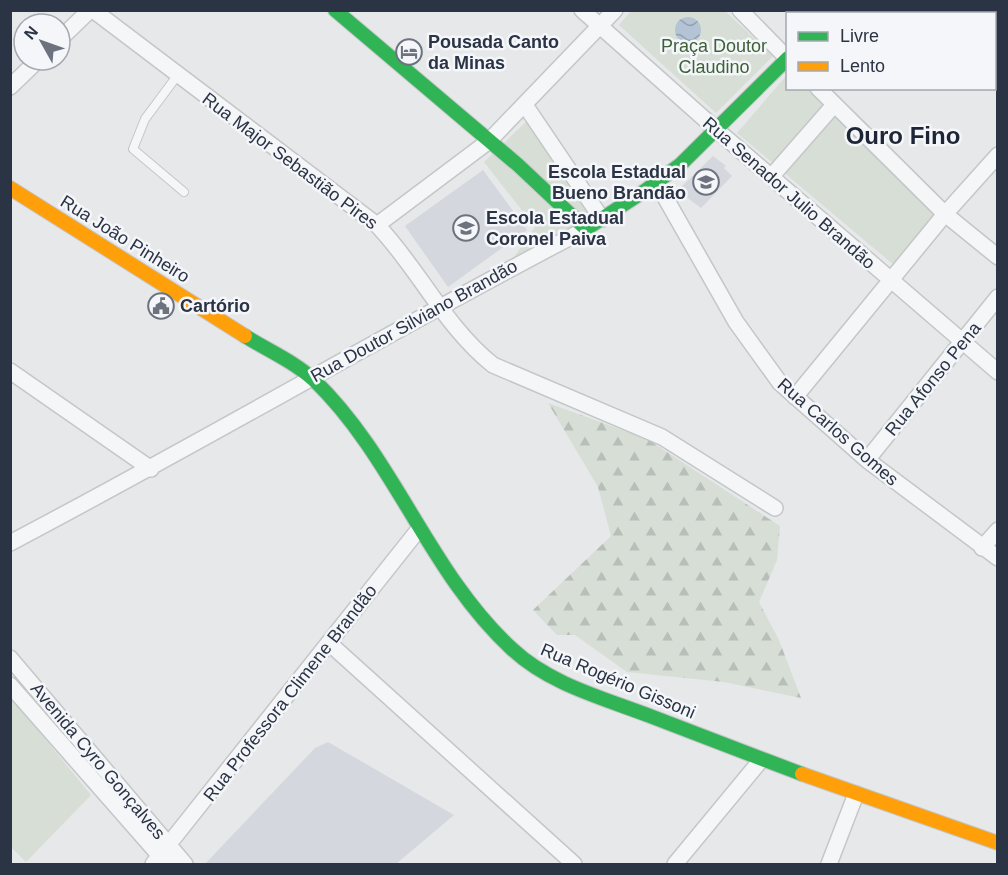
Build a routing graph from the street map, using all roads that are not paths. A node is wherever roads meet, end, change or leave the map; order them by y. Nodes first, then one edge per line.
1 (91, 10) edge
2 (335, 10) edge
3 (582, 10) edge
4 (615, 10) edge
5 (740, 10) edge
6 (599, 27) junction
7 (72, 28) edge
8 (786, 57) edge
9 (786, 59) edge
10 (26, 72) edge
11 (177, 76) junction
12 (10, 87) edge
13 (820, 90) edge
14 (525, 105) junction
15 (834, 105) junction
16 (718, 131) junction
17 (489, 141) junction
18 (998, 155) edge
19 (771, 177) junction
20 (657, 183) junction
21 (10, 188) edge
22 (184, 192) dead end
23 (945, 214) junction
24 (602, 219) junction
25 (377, 225) junction
26 (586, 229) junction
27 (998, 257) edge
28 (890, 281) junction
29 (998, 297) edge
30 (439, 306) junction
31 (963, 342) junction
32 (10, 371) edge
33 (998, 372) edge
34 (312, 378) junction
35 (795, 398) junction
36 (867, 460) junction
37 (151, 469) junction
38 (775, 508) dead end
39 (419, 529) junction
40 (998, 530) edge
41 (10, 543) edge
42 (982, 548) junction
43 (998, 558) edge
44 (329, 643) junction
45 (10, 658) edge
46 (10, 685) edge
47 (761, 760) junction
48 (856, 794) junction
49 (998, 843) edge
50 (162, 858) edge
51 (185, 864) edge
52 (574, 864) edge
53 (675, 864) edge
54 (829, 864) edge

1 - 7 street
1 - 11 street, Rua Major Sebastião Pires
2 - 17 street
3 - 6 street, Rua Senador Julio Brandão
4 - 6 street
5 - 8 street
6 - 14 street
6 - 16 street, Rua Senador Julio Brandão
9 - 16 street, Rua Doutor Silviano Brandão
10 - 12 street
11 - 22 lane
11 - 25 street, Rua Major Sebastião Pires
13 - 15 street
14 - 17 street
14 - 24 street
15 - 19 street
15 - 23 street
16 - 19 street, Rua Senador Julio Brandão
16 - 20 street, Rua Doutor Silviano Brandão
17 - 25 street
17 - 26 street
18 - 23 street
19 - 28 street, Rua Senador Julio Brandão
20 - 24 street, Rua Doutor Silviano Brandão
20 - 35 street, Rua Carlos Gomes
21 - 34 street, Rua João Pinheiro
23 - 27 street
23 - 28 street
24 - 26 street, Rua Doutor Silviano Brandão
25 - 30 street, Rua Major Sebastião Pires
26 - 30 street, Rua Doutor Silviano Brandão
28 - 31 street, Rua Senador Julio Brandão
28 - 35 street
29 - 31 street, Rua Afonso Pena
30 - 34 street, Rua Doutor Silviano Brandão
30 - 38 street, Rua Major Sebastião Pires
31 - 33 street, Rua Senador Julio Brandão
31 - 36 street, Rua Afonso Pena
32 - 37 street
34 - 37 street, Rua Doutor Silviano Brandão
34 - 39 street, Rua Rogério Gissoni
35 - 36 street, Rua Carlos Gomes
36 - 42 street, Rua Carlos Gomes
37 - 41 street, Rua Doutor Silviano Brandão
39 - 44 street, Rua Professora Climene Brandão
39 - 47 street, Rua Rogério Gissoni
40 - 42 street
42 - 43 street, Rua Carlos Gomes
44 - 50 street, Rua Professora Climene Brandão
44 - 52 street
45 - 50 street, Avenida Cyro Gonçalves
46 - 50 street, Avenida Cyro Gonçalves
47 - 48 street, Rua Rogério Gissoni
47 - 53 street
48 - 49 street, Rua Rogério Gissoni
48 - 54 street
50 - 51 street, Avenida Cyro Gonçalves

